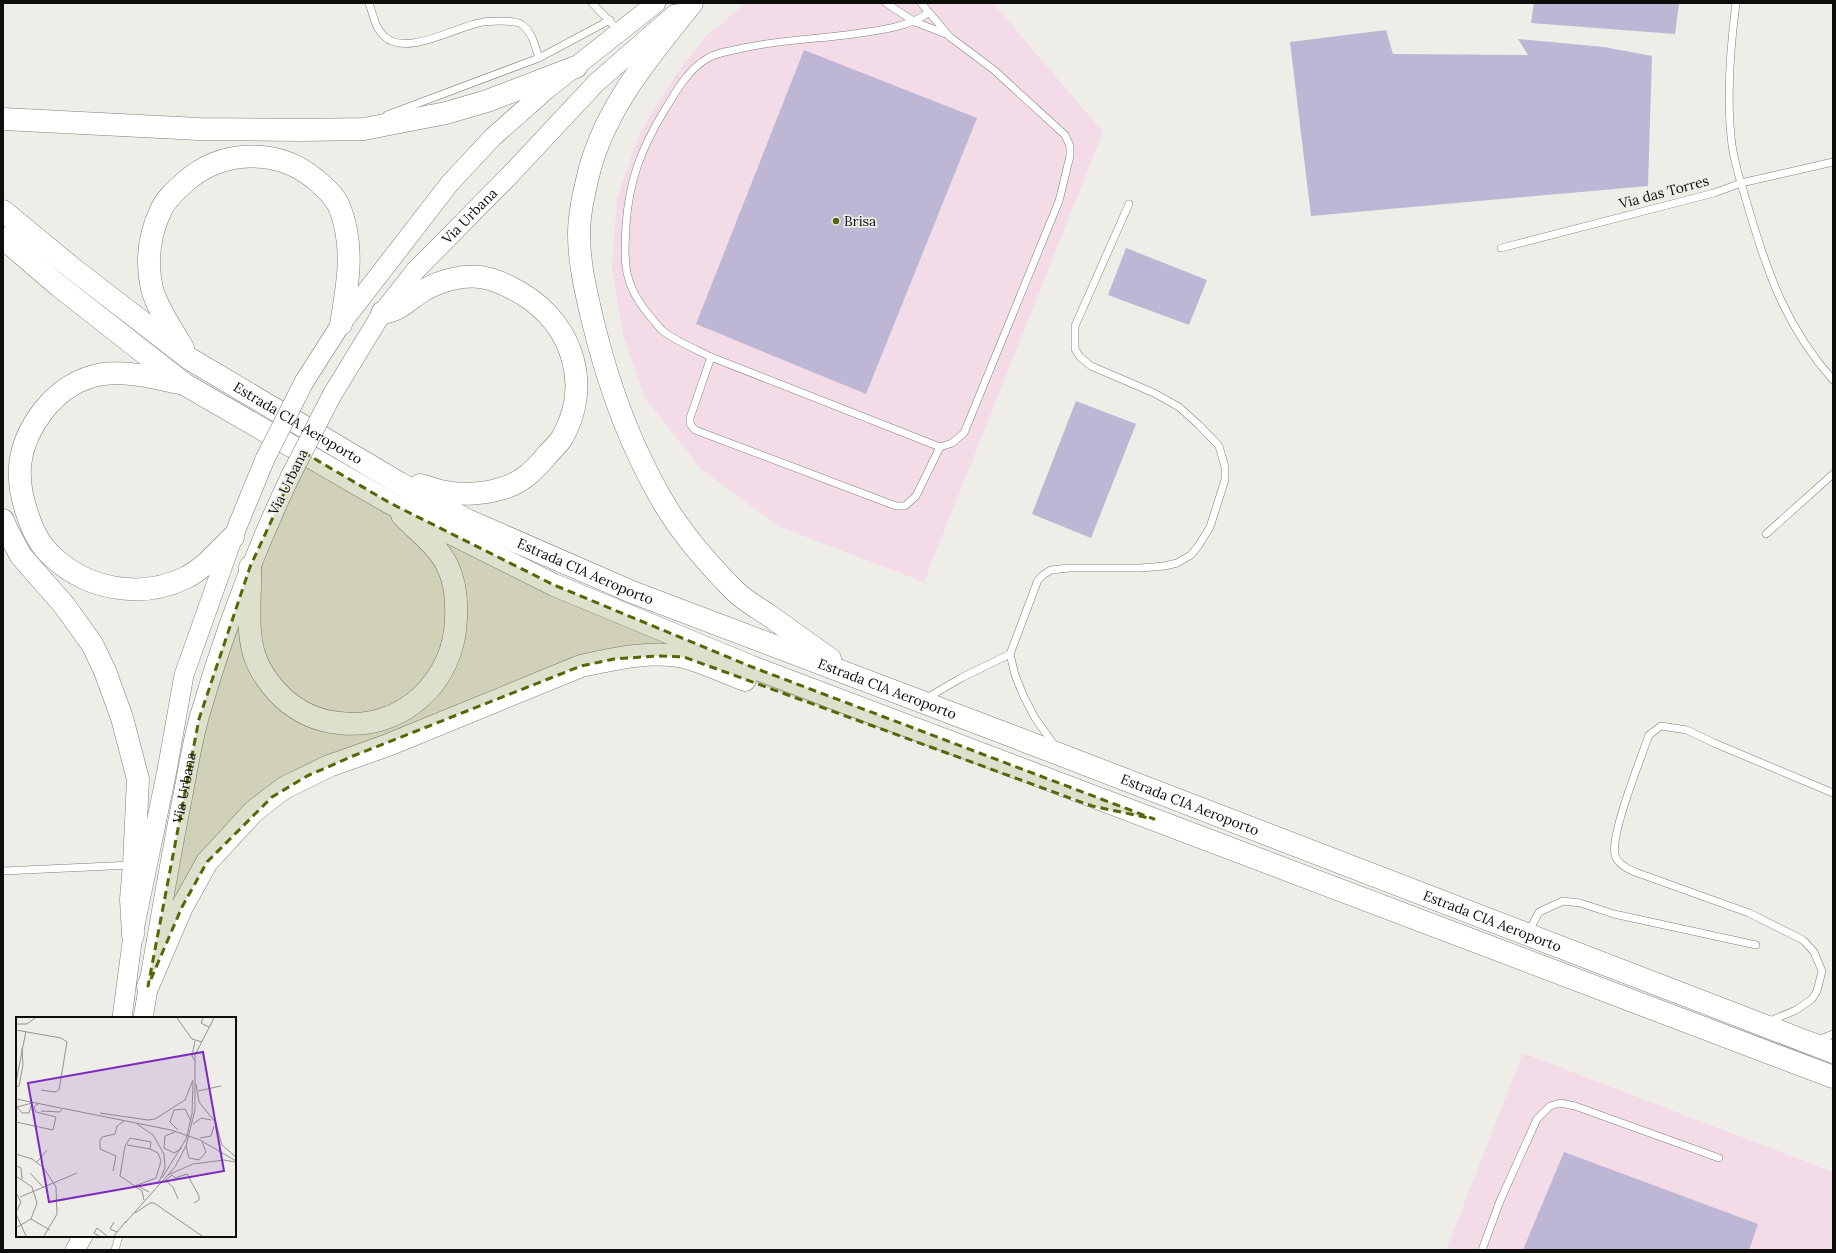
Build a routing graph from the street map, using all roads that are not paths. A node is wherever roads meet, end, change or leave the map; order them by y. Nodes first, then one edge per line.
1 (369, 3) edge
2 (592, 3) edge
3 (656, 3) edge
4 (688, 3) edge
5 (692, 3) edge
6 (886, 3) edge
7 (921, 3) edge
8 (1736, 3) edge
9 (928, 12) junction
10 (915, 22) junction
11 (615, 26) junction
12 (948, 34) junction
13 (539, 58) junction
14 (576, 67) junction
15 (3, 119) edge
16 (364, 129) junction
17 (1833, 162) edge
18 (1741, 183) junction
19 (1129, 204) dead end
20 (3, 211) edge
21 (3, 238) edge
22 (1501, 248) dead end
23 (382, 313) junction
24 (341, 324) junction
25 (711, 357) junction
26 (190, 359) junction
27 (1833, 380) edge
28 (184, 384) junction
29 (940, 447) junction
30 (1833, 474) edge
31 (399, 483) junction
32 (390, 503) junction
33 (3, 520) edge
34 (1766, 534) dead end
35 (233, 537) junction
36 (250, 567) junction
37 (1010, 654) junction
38 (856, 677) junction
39 (921, 702) junction
40 (1062, 756) junction
41 (1833, 794) edge
42 (1154, 819) junction
43 (134, 865) junction
44 (3, 870) edge
45 (133, 935) junction
46 (1527, 935) junction
47 (1756, 945) dead end
48 (148, 986) junction
49 (122, 1017) edge
50 (143, 1017) edge
51 (1761, 1025) junction
52 (1832, 1038) edge
53 (1833, 1077) edge
54 (1719, 1158) dead end
55 (82, 1237) edge
56 (119, 1237) edge
57 (75, 1250) edge
58 (115, 1250) edge
59 (1482, 1250) edge

1 - 13 lane
2 - 11 lane
3 - 11 main road, Via Urbana
4 - 23 main road, Via Urbana
5 - 38 highway
6 - 10 lane
7 - 9 lane
8 - 18 lane
9 - 10 lane
9 - 12 lane
10 - 12 lane
10 - 25 lane
11 - 13 lane
11 - 14 main road, Via Urbana
12 - 29 lane
13 - 16 lane
14 - 16 highway
14 - 24 main road, Via Urbana
15 - 16 highway
17 - 18 lane, Via das Torres
18 - 22 lane, Via das Torres
18 - 27 lane
19 - 37 lane
20 - 26 highway, Estrada CIA Aeroporto
21 - 28 highway, Estrada CIA Aeroporto
23 - 31 highway
23 - 36 main road, Via Urbana, bridge
24 - 26 highway
24 - 35 main road, Via Urbana, bridge
25 - 29 lane
25 - 29 lane
26 - 31 highway, Estrada CIA Aeroporto
28 - 32 highway, Estrada CIA Aeroporto
28 - 35 highway
30 - 34 lane
31 - 38 highway, Estrada CIA Aeroporto
32 - 36 highway
32 - 42 highway, Estrada CIA Aeroporto
33 - 43 highway
35 - 45 main road, Via Urbana
36 - 48 main road, Via Urbana
37 - 39 lane
37 - 40 lane
38 - 39 highway, Estrada CIA Aeroporto
39 - 40 highway, Estrada CIA Aeroporto
40 - 46 highway, Estrada CIA Aeroporto
41 - 51 lane
42 - 48 highway
42 - 53 highway, Estrada CIA Aeroporto
43 - 44 lane
43 - 45 highway
45 - 49 main road, Via Urbana
46 - 47 lane
46 - 51 highway, Estrada CIA Aeroporto
48 - 50 main road, Via Urbana
51 - 52 highway, Estrada CIA Aeroporto
54 - 59 lane
55 - 57 main road
56 - 58 lane

